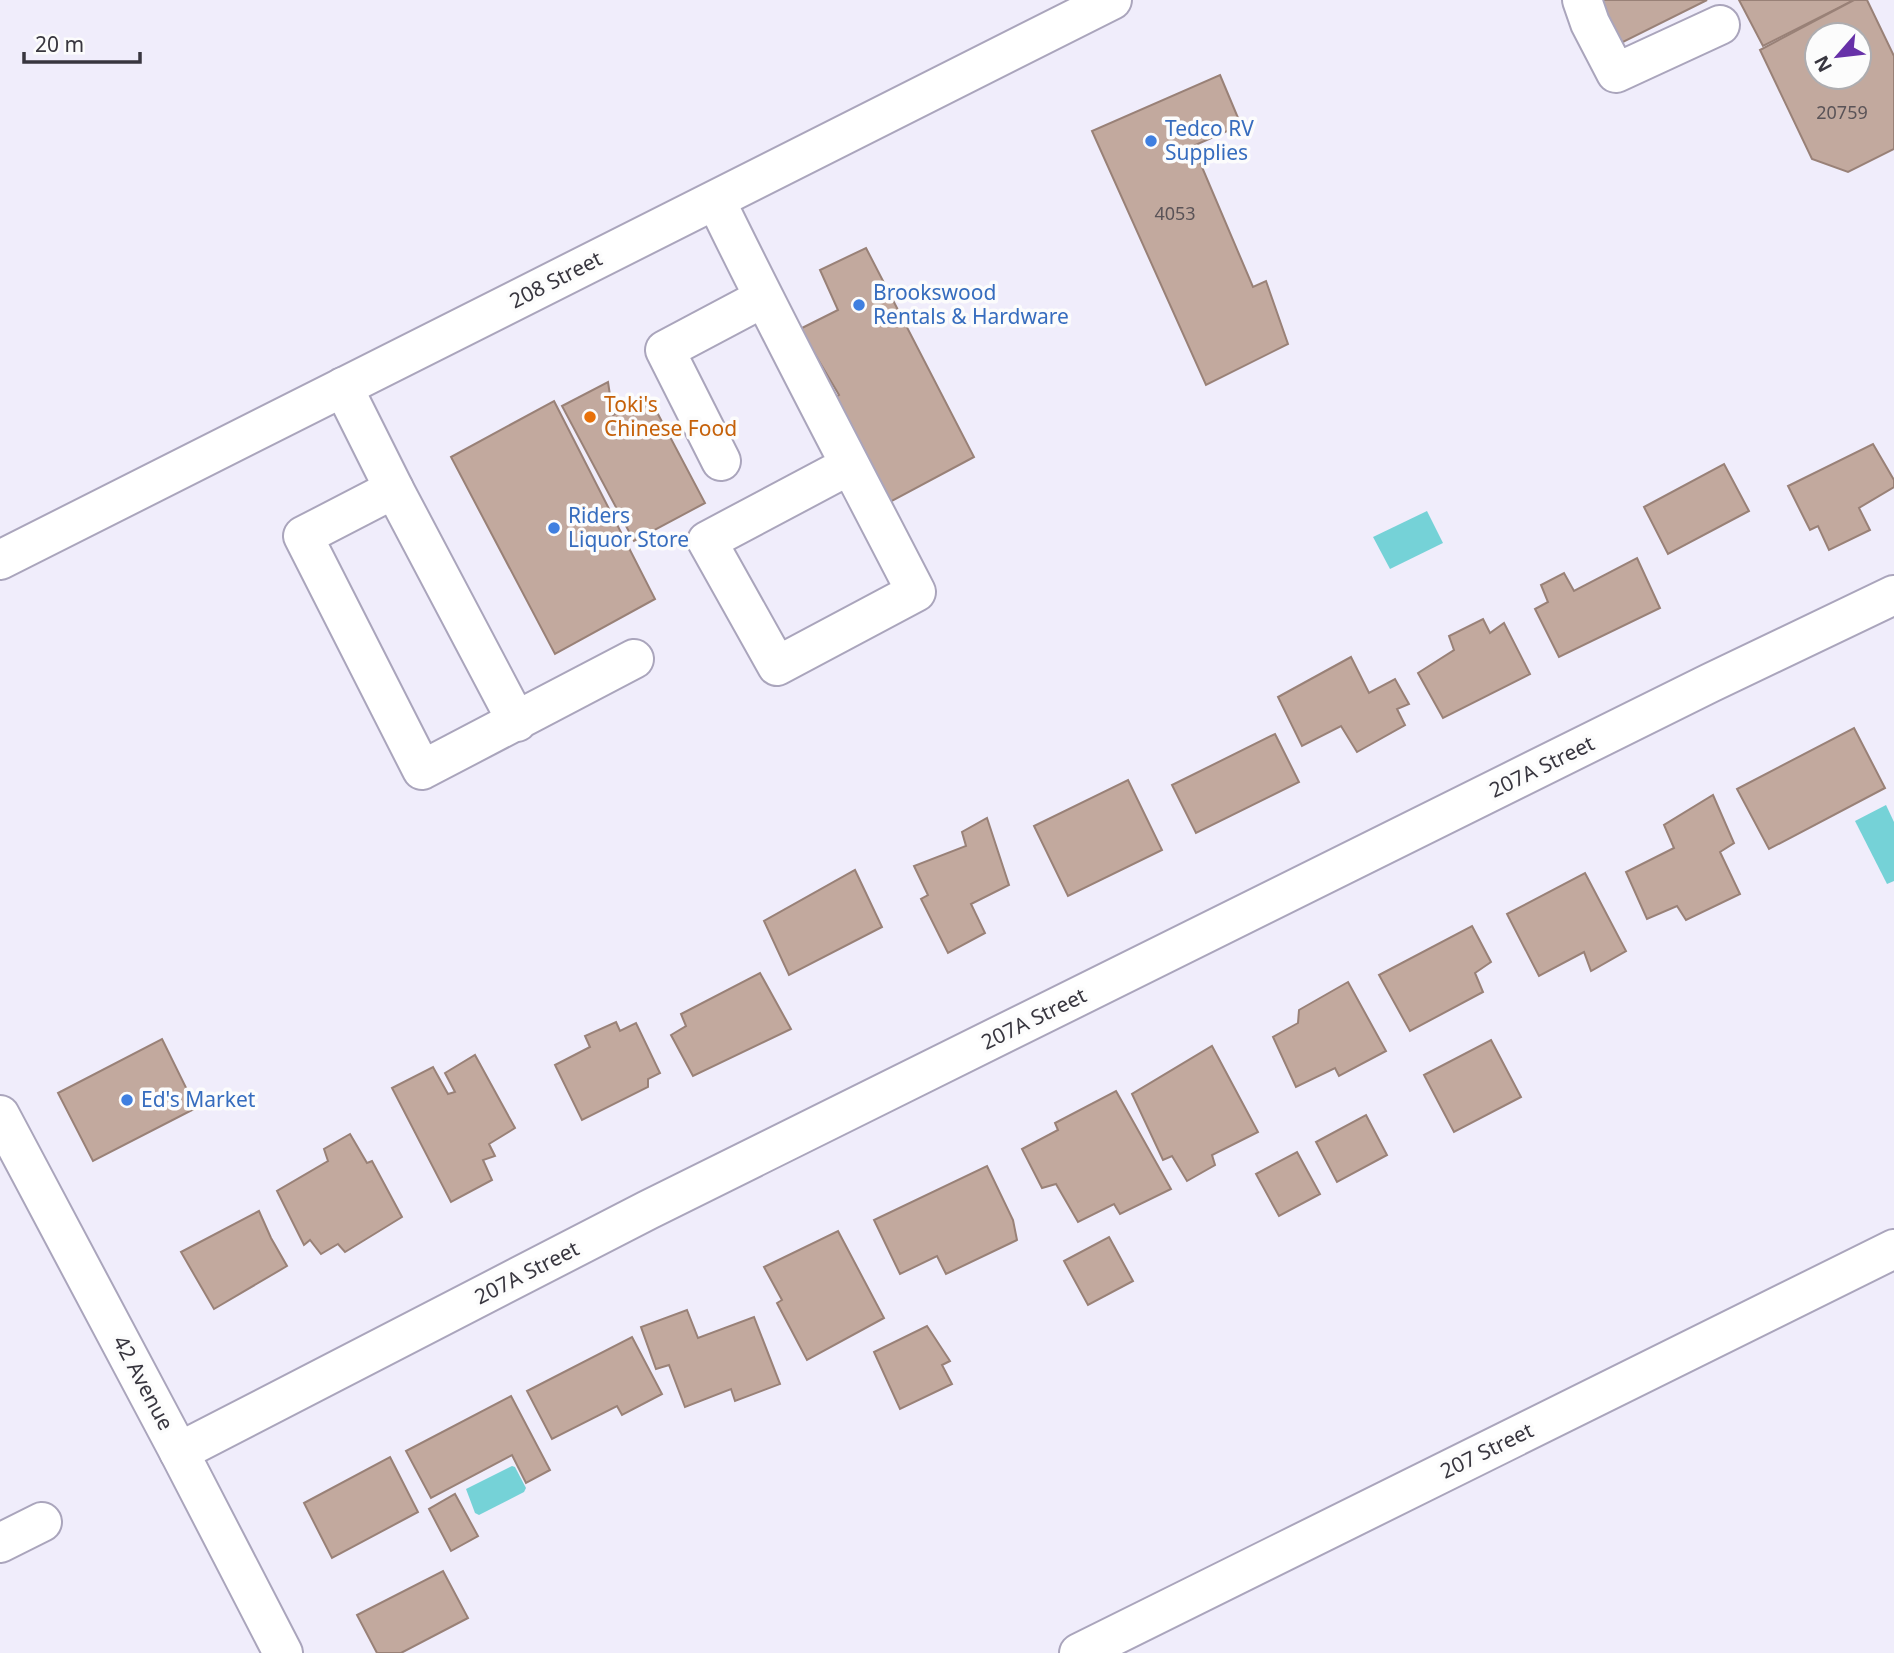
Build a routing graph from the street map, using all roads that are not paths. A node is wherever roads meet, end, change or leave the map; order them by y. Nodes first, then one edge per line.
1 (1112, 0) edge
2 (1582, 0) edge
3 (1720, 25) dead end
4 (716, 201) junction
5 (763, 298) junction
6 (343, 387) junction
7 (722, 461) dead end
8 (850, 465) junction
9 (394, 489) junction
10 (0, 560) edge
11 (1894, 595) edge
12 (634, 659) dead end
13 (517, 722) junction
14 (0, 1115) edge
15 (9, 1153) edge
16 (1894, 1249) edge
17 (179, 1452) junction
18 (42, 1522) dead end
19 (0, 1543) edge
20 (283, 1653) edge
21 (1079, 1653) edge

1 - 4 street, 208 Street
2 - 3 street
4 - 5 street
4 - 6 street, 208 Street
5 - 7 street
5 - 8 street
6 - 9 street
6 - 10 street, 208 Street
8 - 8 street
9 - 13 street
9 - 13 street
11 - 17 street, 207A Street
12 - 13 street
14 - 15 street, 42 Avenue
15 - 17 street, 42 Avenue
16 - 21 street, 207 Street
17 - 20 street, 42 Avenue
18 - 19 street

